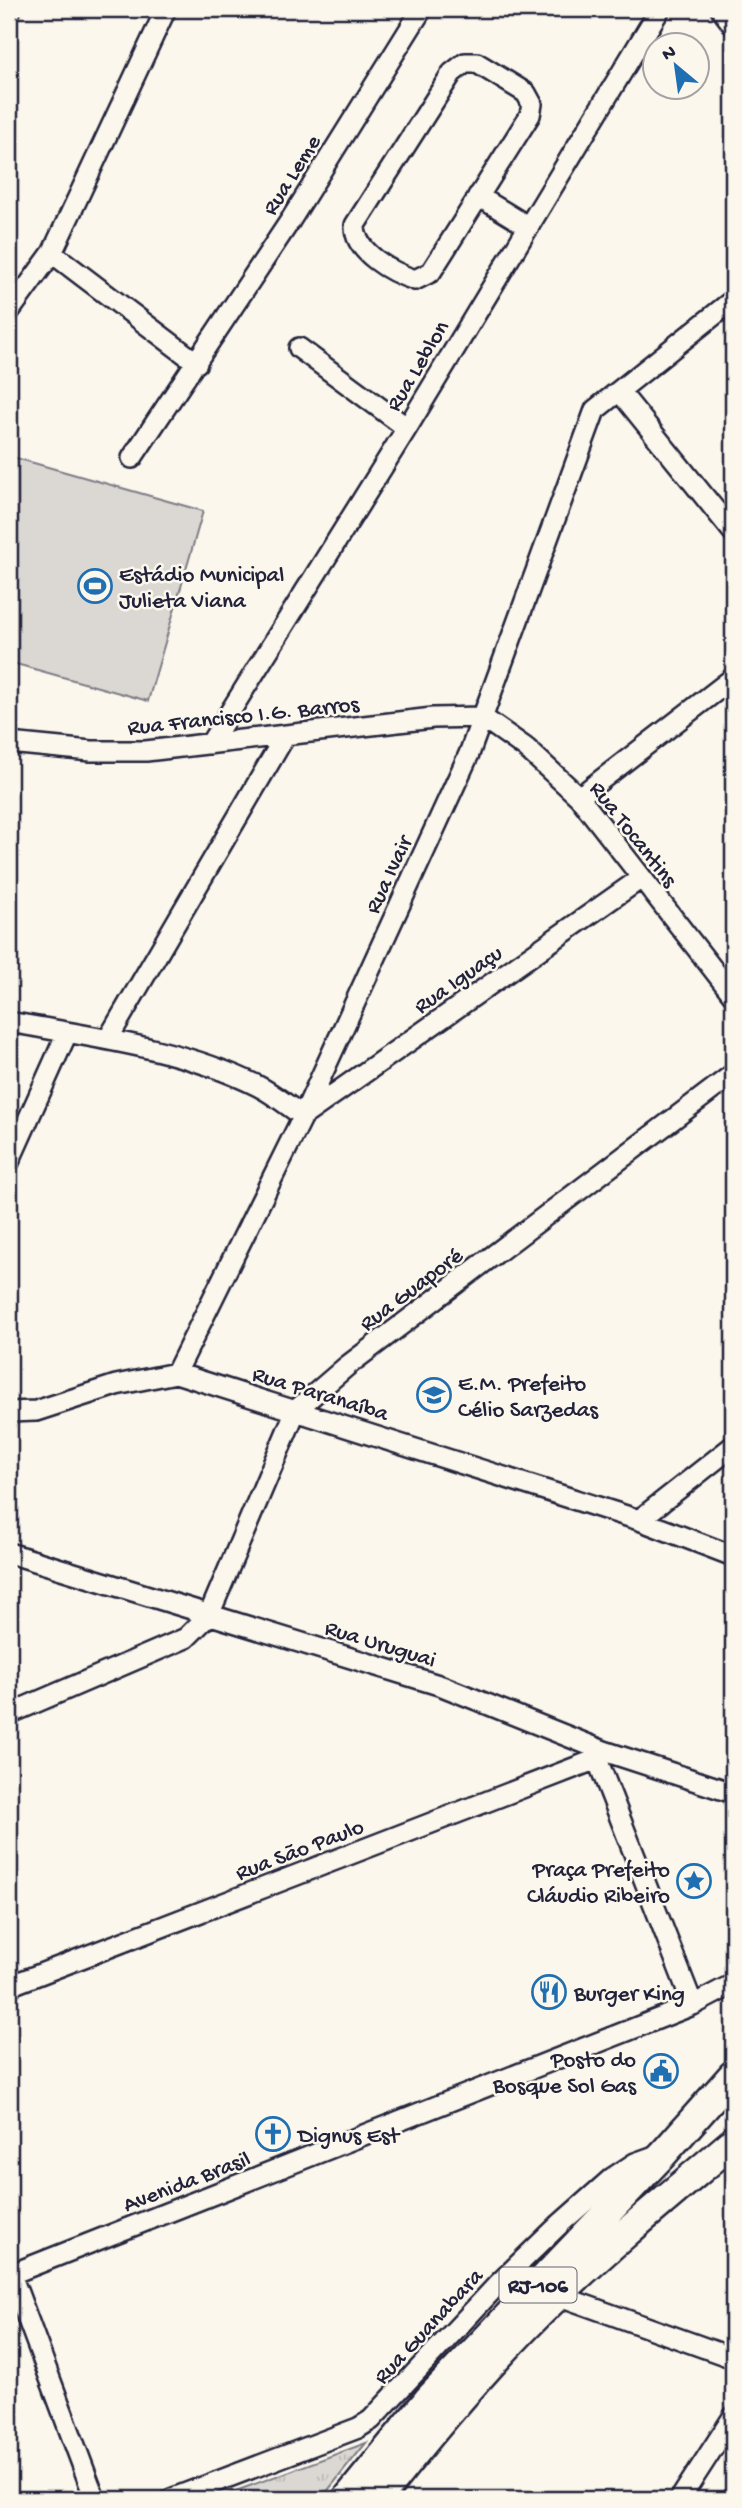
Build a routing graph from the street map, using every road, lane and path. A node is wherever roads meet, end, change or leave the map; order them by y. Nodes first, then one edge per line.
1 (166, 9) edge
2 (422, 9) edge
3 (660, 9) edge
4 (721, 9) edge
5 (733, 25) edge
6 (478, 196) junction
7 (529, 227) junction
8 (52, 253) junction
9 (733, 300) edge
10 (9, 312) edge
11 (299, 348) dead end
12 (197, 363) junction
13 (620, 391) junction
14 (407, 428) junction
15 (132, 458) dead end
16 (733, 532) edge
17 (733, 678) edge
18 (482, 717) junction
19 (285, 736) junction
20 (9, 743) edge
21 (210, 744) junction
22 (579, 797) junction
23 (640, 879) junction
24 (733, 995) edge
25 (9, 1023) edge
26 (67, 1033) junction
27 (108, 1039) junction
28 (733, 1074) edge
29 (303, 1116) junction
30 (9, 1162) edge
31 (176, 1373) junction
32 (296, 1410) junction
33 (9, 1412) edge
34 (733, 1446) edge
35 (639, 1520) junction
36 (9, 1553) edge
37 (733, 1556) edge
38 (209, 1615) junction
39 (9, 1714) edge
40 (601, 1755) junction
41 (733, 1793) edge
42 (733, 1984) edge
43 (9, 1986) edge
44 (693, 2005) junction
45 (733, 2074) edge
46 (733, 2143) edge
47 (663, 2154) junction
48 (9, 2272) edge
49 (557, 2295) junction
50 (733, 2358) edge
51 (733, 2417) edge
52 (95, 2499) edge
53 (171, 2499) edge
54 (347, 2499) edge
55 (378, 2499) edge
56 (680, 2499) edge

1 - 8 street
2 - 12 street, Rua Leme
3 - 7 street, Rua Leblon
4 - 5 street
6 - 6 street
6 - 7 street
7 - 14 street, Rua Leblon
8 - 10 street
8 - 12 street
9 - 13 street, Rua Ivair
11 - 14 street
12 - 15 street, Rua Leme
13 - 16 street
13 - 18 street, Rua Ivair
14 - 21 street, Rua Leblon
17 - 22 street
18 - 19 street, Rua Francisco I.G. Barros
18 - 22 street, Rua Tocantins
18 - 29 street, Rua Ivair
19 - 21 street, Rua Francisco I.G. Barros
19 - 27 street
20 - 21 street, Rua Francisco I.G. Barros
22 - 23 street, Rua Tocantins
23 - 24 street, Rua Tocantins
23 - 29 street, Rua Iguaçu
25 - 26 street
26 - 27 street
26 - 30 street
27 - 29 street
28 - 32 street, Rua Guaporé
29 - 31 street, Rua Ivair
31 - 32 street, Rua Paranaíba
31 - 33 street, Rua Paranaíba
32 - 35 street, Rua Paranaíba
32 - 38 street, Rua Guaporé
34 - 35 street
35 - 37 street, Rua Paranaíba
36 - 38 street, Rua Uruguai
38 - 39 street
38 - 40 street, Rua Uruguai
40 - 41 street, Rua Uruguai
40 - 43 street, Rua São Paulo
40 - 44 street
42 - 44 street, Avenida Brasil
44 - 48 street, Avenida Brasil
45 - 47 highway, RJ-106
46 - 49 highway, RJ-106
47 - 53 street, Rua Guanabara
47 - 54 highway, RJ-106
48 - 52 street
49 - 50 street
49 - 55 highway, RJ-106
51 - 56 street

